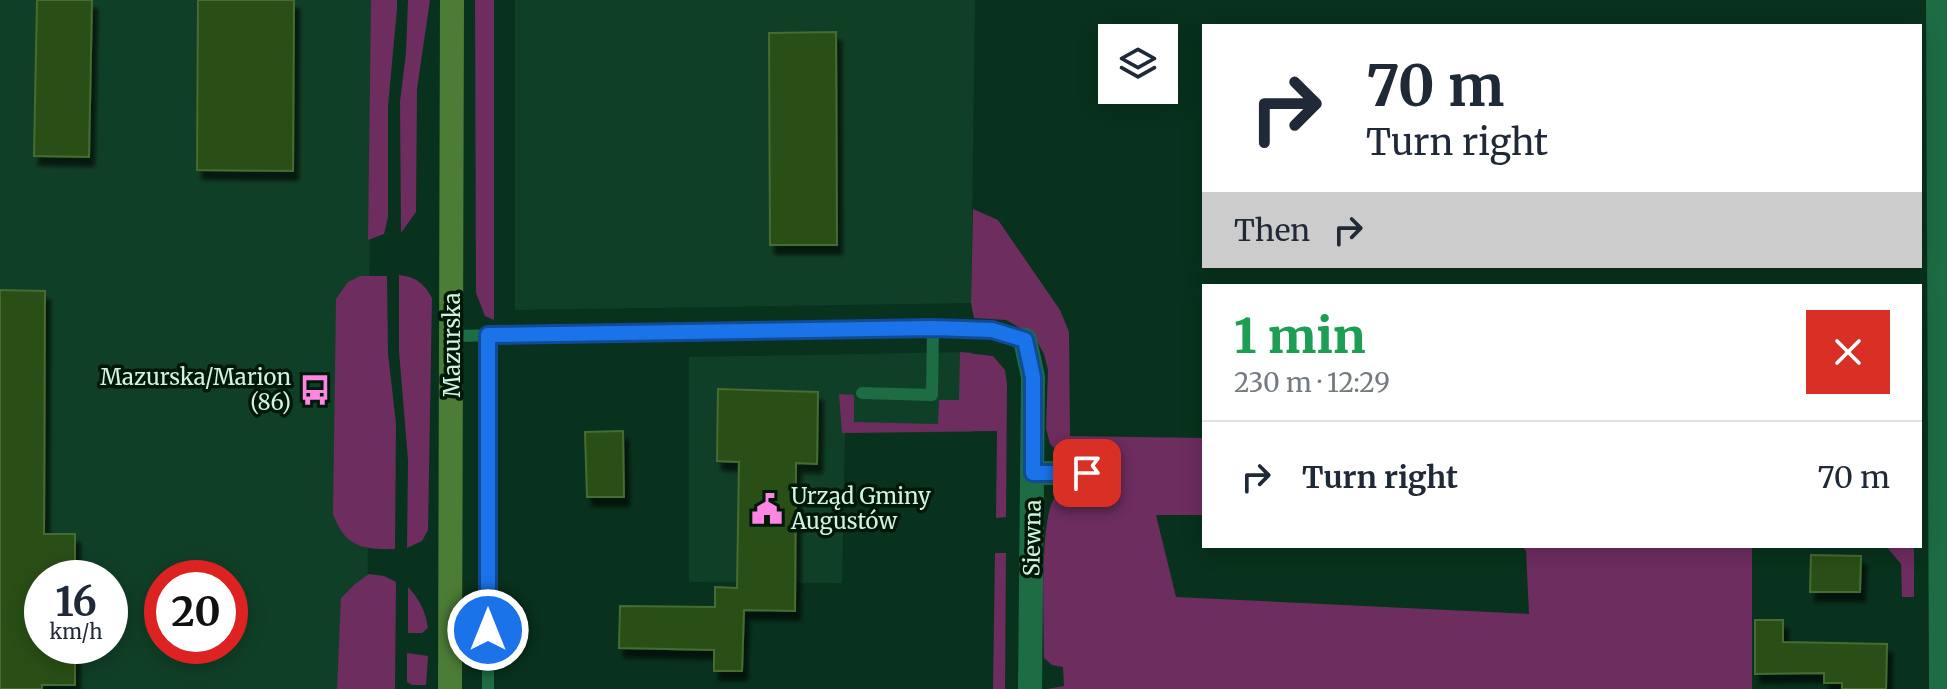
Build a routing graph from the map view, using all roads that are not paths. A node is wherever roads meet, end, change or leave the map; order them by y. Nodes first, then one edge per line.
1 (452, 0) edge
2 (1941, 16) edge
3 (933, 328) junction
4 (488, 335) junction
5 (452, 336) junction
6 (1025, 340) joint
7 (862, 393) dead end
8 (1033, 473) junction
9 (1087, 473) dead end
10 (450, 689) edge
11 (488, 689) edge
12 (1030, 689) edge
13 (1941, 689) edge

1 - 5 main road, Mazurska
2 - 13 street
3 - 4 lane
3 - 6 lane
3 - 7 lane
4 - 5 lane
4 - 11 lane
5 - 10 main road, Mazurska
6 - 8 street, Siewna
8 - 9 street
8 - 12 street, Siewna

